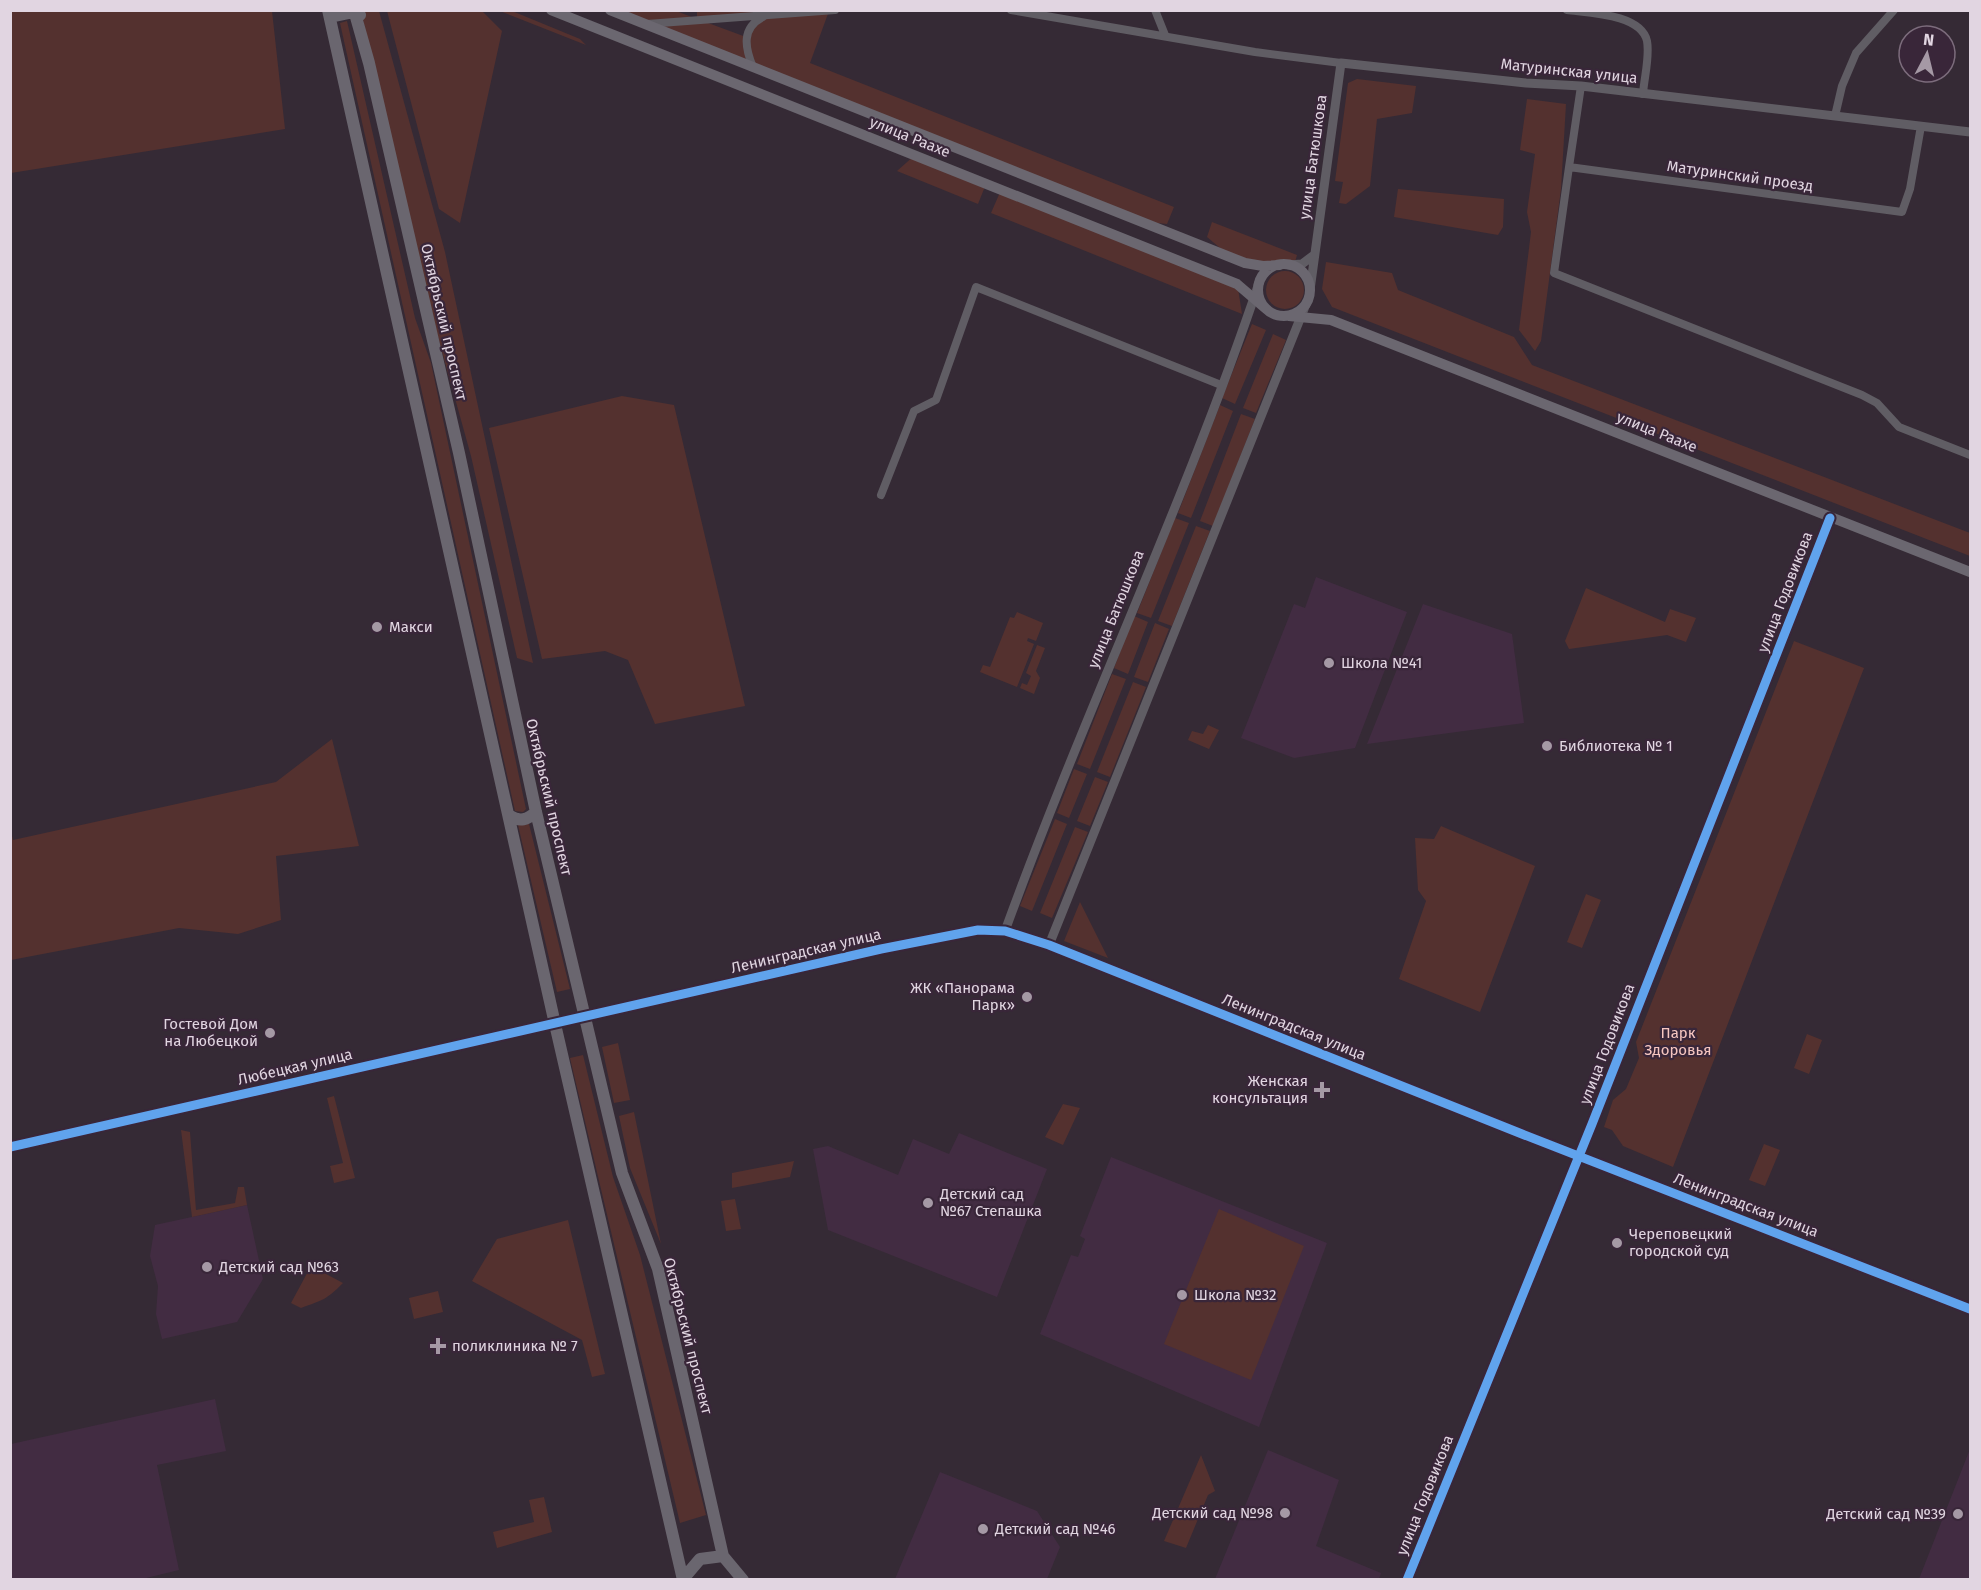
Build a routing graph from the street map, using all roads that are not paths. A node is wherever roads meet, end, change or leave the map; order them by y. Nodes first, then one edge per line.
1 (551, 10) edge
2 (610, 10) edge
3 (834, 10) edge
4 (1011, 10) edge
5 (1155, 10) edge
6 (1567, 10) edge
7 (1894, 10) edge
8 (354, 11) edge
9 (329, 14) edge
10 (766, 15) junction
11 (646, 24) junction
12 (1165, 35) junction
13 (1341, 63) junction
14 (753, 67) junction
15 (1581, 86) junction
16 (1643, 94) junction
17 (1835, 116) junction
18 (1921, 126) junction
19 (1971, 132) edge
20 (1569, 167) junction
21 (1314, 255) junction
22 (1285, 265) junction
23 (1259, 283) junction
24 (1310, 290) junction
25 (1254, 298) junction
26 (1306, 304) junction
27 (1265, 308) junction
28 (1289, 316) junction
29 (1301, 316) junction
30 (1331, 320) junction
31 (1221, 385) junction
32 (1971, 455) edge
33 (881, 495) dead end
34 (1830, 518) junction
35 (1971, 572) edge
36 (536, 812) junction
37 (510, 816) junction
38 (1005, 931) junction
39 (1049, 945) junction
40 (586, 1017) junction
41 (555, 1024) junction
42 (10, 1147) edge
43 (1579, 1157) junction
44 (1971, 1309) edge
45 (723, 1556) junction
46 (683, 1579) edge
47 (743, 1580) edge
48 (1407, 1580) edge

1 - 25 main road, улица Раахе
2 - 11 main road, улица Раахе
3 - 10 street
4 - 12 street, Матуринская улица
5 - 12 street
6 - 16 street
7 - 17 street
8 - 9 main road
8 - 36 main road, Октябрьский проспект
9 - 37 main road
10 - 11 street
10 - 14 street
11 - 14 main road, улица Раахе
12 - 13 street, Матуринская улица
13 - 15 street, Матуринская улица
13 - 21 street, улица Батюшкова
14 - 22 main road, улица Раахе
15 - 16 street, Матуринская улица
15 - 20 street
16 - 17 street, Матуринская улица
17 - 18 street, Матуринская улица
18 - 19 street, Матуринская улица
18 - 20 street, Матуринский проезд
20 - 32 street
21 - 22 street
21 - 24 street, улица Батюшкова
22 - 23 main road
22 - 24 main road
23 - 25 street, улица Батюшкова
23 - 27 main road
24 - 26 main road
24 - 30 main road
25 - 27 main road, улица Раахе
25 - 31 street, улица Батюшкова
26 - 28 main road
26 - 29 street
27 - 28 main road
28 - 29 main road, улица Раахе
29 - 30 main road, улица Раахе
29 - 39 street
30 - 34 main road, улица Раахе
31 - 33 street
31 - 38 street, улица Батюшкова
34 - 35 main road, улица Раахе
34 - 43 street, улица Годовикова
36 - 37 main road
36 - 40 main road, Октябрьский проспект
37 - 41 main road
38 - 39 street, Ленинградская улица
38 - 40 street, Ленинградская улица
39 - 43 street, Ленинградская улица
40 - 41 street, Любецкая улица
40 - 45 main road, Октябрьский проспект
41 - 42 street, Любецкая улица
41 - 46 main road
43 - 44 street, Ленинградская улица
43 - 48 street, улица Годовикова
45 - 46 main road
45 - 47 main road, Октябрьский проспект

